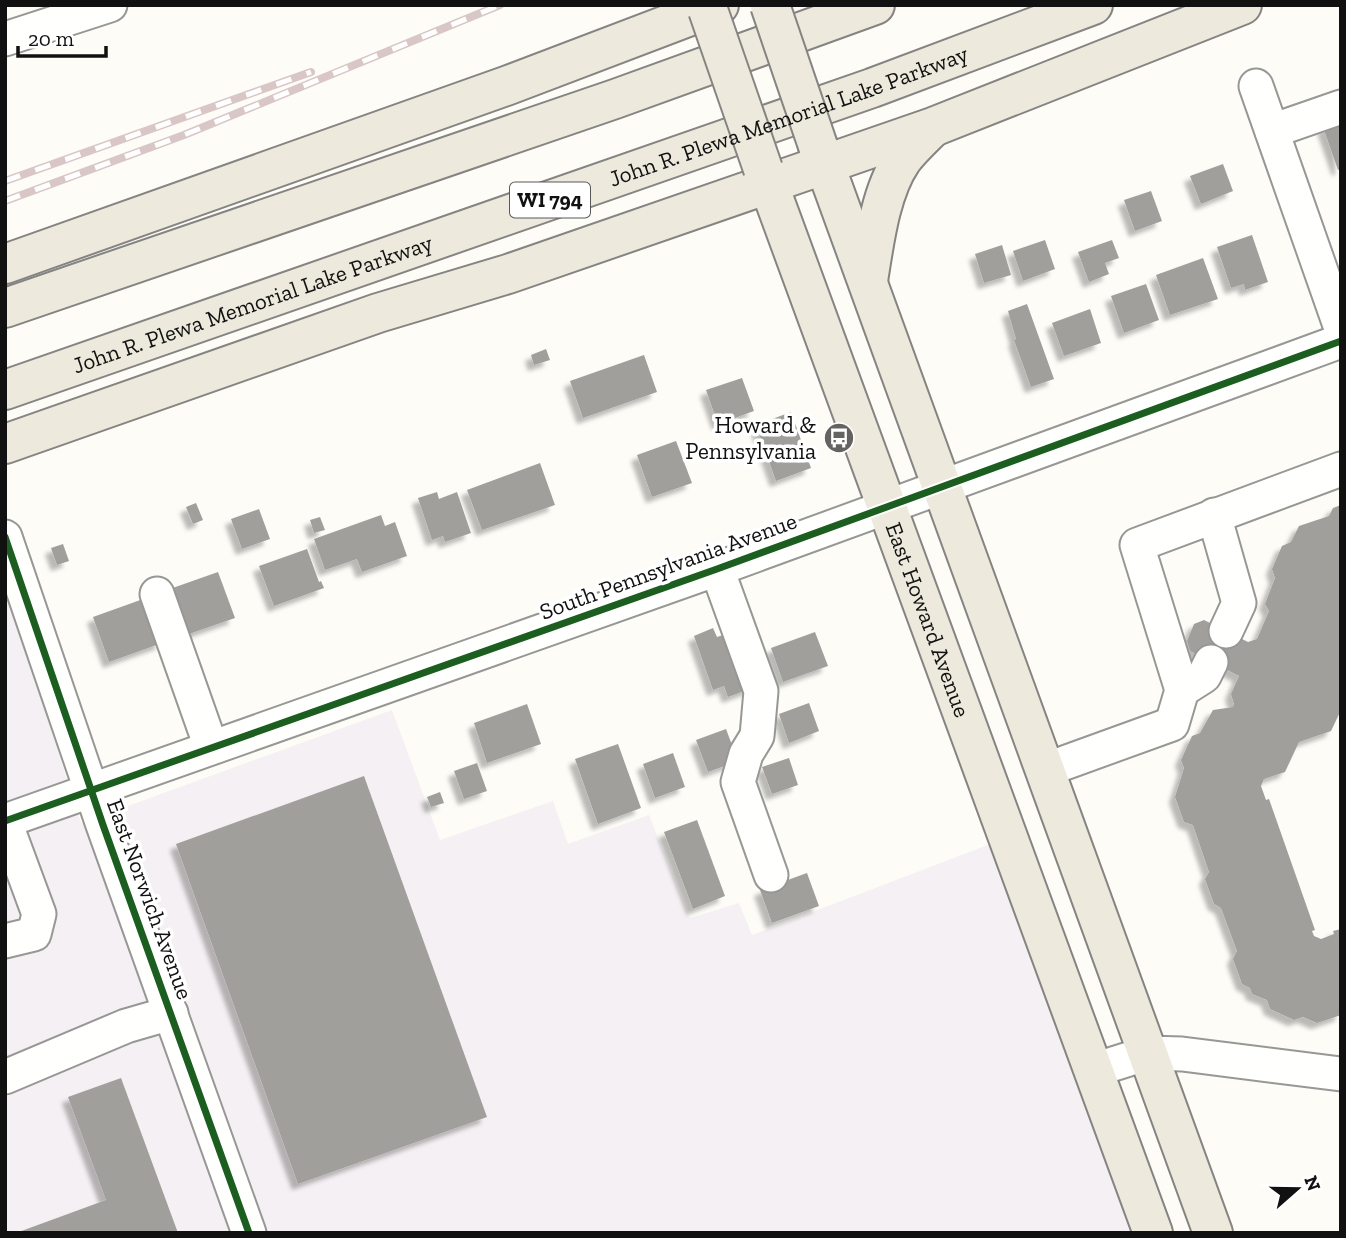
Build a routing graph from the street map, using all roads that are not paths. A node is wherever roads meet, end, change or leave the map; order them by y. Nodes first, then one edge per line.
1 (110, 5) edge
2 (770, 5) edge
3 (875, 5) edge
4 (1093, 5) edge
5 (1242, 5) edge
6 (711, 7) edge
7 (5, 39) edge
8 (1256, 86) dead end
9 (1341, 107) edge
10 (933, 127) junction
11 (1272, 131) junction
12 (821, 155) junction
13 (766, 176) junction
14 (5, 264) edge
15 (867, 284) junction
16 (5, 308) edge
17 (1341, 328) edge
18 (1341, 341) edge
19 (5, 390) edge
20 (5, 444) edge
21 (1341, 468) edge
22 (942, 487) junction
23 (888, 507) junction
24 (1214, 514) junction
25 (5, 537) edge
26 (716, 569) junction
27 (157, 594) dead end
28 (1226, 631) dead end
29 (1211, 662) dead end
30 (1182, 690) junction
31 (211, 747) junction
32 (1045, 770) junction
33 (91, 789) junction
34 (5, 821) edge
35 (771, 875) dead end
36 (5, 942) edge
37 (171, 1013) junction
38 (1148, 1053) junction
39 (1094, 1070) junction
40 (1341, 1074) edge
41 (5, 1077) edge
42 (249, 1233) edge
43 (1153, 1233) edge
44 (1213, 1233) edge

1 - 7 street
2 - 12 main road, bridge
3 - 16 main road
4 - 19 main road, John R. Plewa Memorial Lake Parkway / WI 794
5 - 10 main road
6 - 13 main road, East Howard Avenue, bridge
6 - 14 main road
8 - 11 street
9 - 11 street
10 - 12 main road
10 - 15 main road
11 - 17 street
12 - 13 main road
12 - 15 main road
13 - 20 main road
13 - 23 main road, East Howard Avenue
15 - 22 main road
18 - 22 street, South Pennsylvania Avenue
21 - 24 street
22 - 23 street, South Pennsylvania Avenue
22 - 32 main road
23 - 26 street, South Pennsylvania Avenue
23 - 39 main road, East Howard Avenue
24 - 28 street
24 - 30 street
25 - 33 street, East Norwich Avenue
26 - 31 street, South Pennsylvania Avenue
26 - 35 street
27 - 31 street
29 - 30 street
30 - 32 street
31 - 33 street, South Pennsylvania Avenue
32 - 38 main road
33 - 34 street, South Pennsylvania Avenue
33 - 37 street, East Norwich Avenue
34 - 36 street
37 - 41 street
37 - 42 street, East Norwich Avenue
38 - 39 street
38 - 40 street
38 - 44 main road
39 - 43 main road, East Howard Avenue

